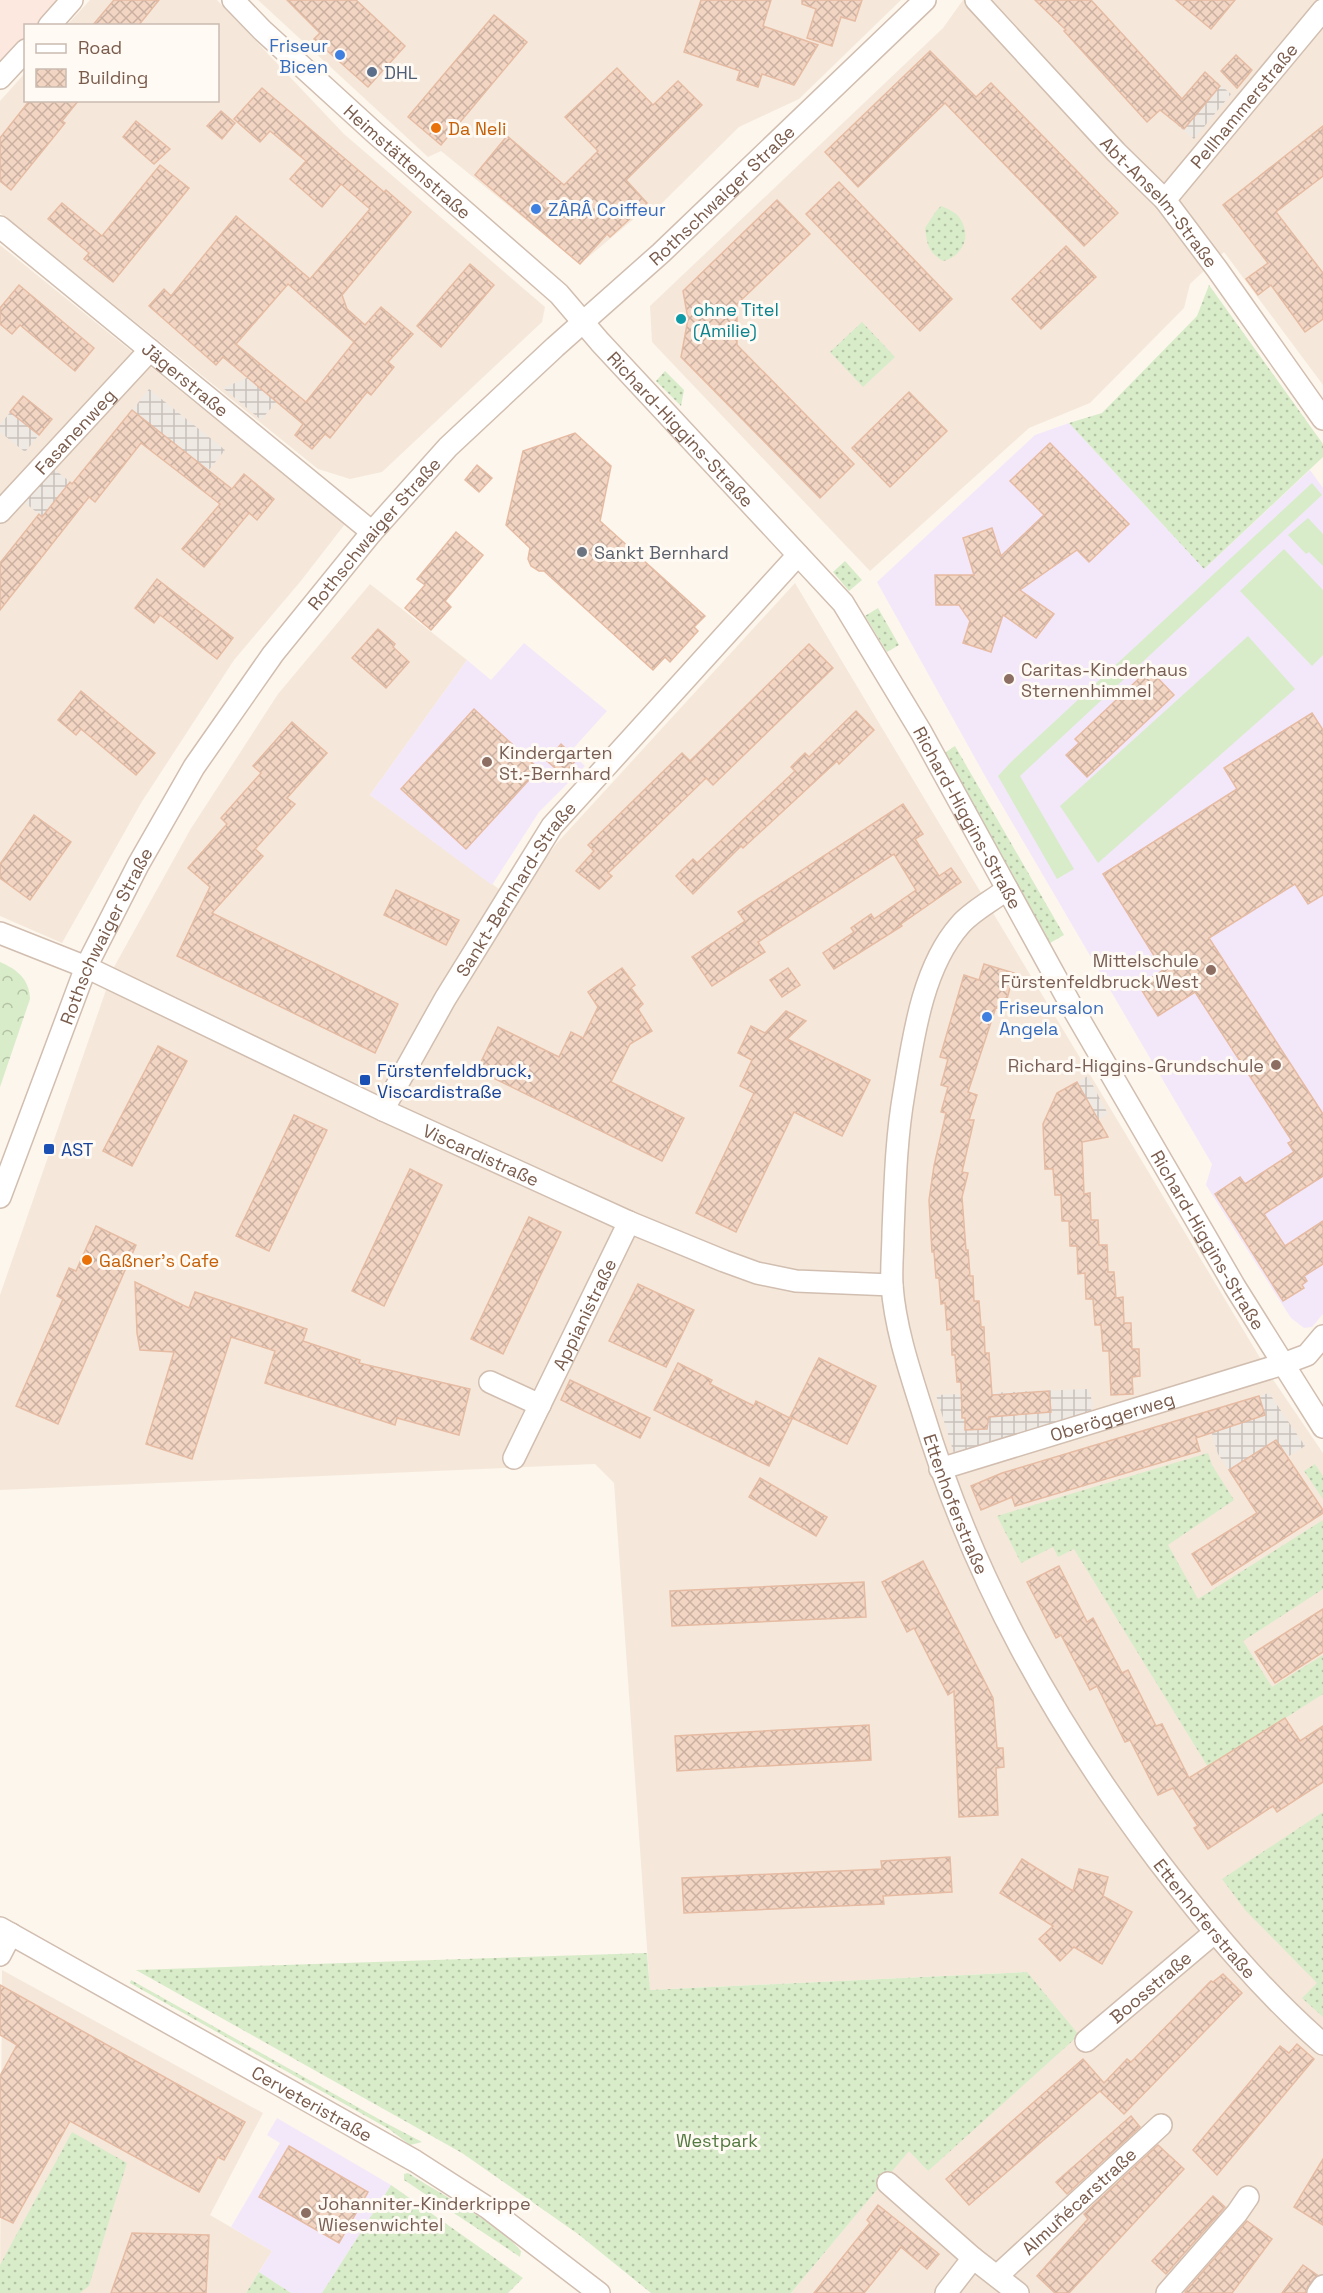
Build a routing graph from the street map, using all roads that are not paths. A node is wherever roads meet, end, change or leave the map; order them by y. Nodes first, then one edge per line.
1 (72, 0) edge
2 (233, 0) edge
3 (926, 0) edge
4 (976, 0) edge
5 (1323, 10) edge
6 (51, 24) edge
7 (24, 52) edge
8 (0, 78) edge
9 (1165, 200) junction
10 (0, 227) edge
11 (583, 322) junction
12 (150, 350) junction
13 (1323, 419) edge
14 (0, 512) edge
15 (372, 532) junction
16 (798, 555) junction
17 (1007, 890) junction
18 (0, 933) edge
19 (86, 967) junction
20 (383, 1110) junction
21 (0, 1197) edge
22 (629, 1222) junction
23 (892, 1285) junction
24 (1323, 1336) edge
25 (1283, 1364) junction
26 (490, 1382) dead end
27 (540, 1405) junction
28 (1323, 1427) edge
29 (514, 1458) dead end
30 (940, 1469) junction
31 (6, 1931) edge
32 (1214, 1933) junction
33 (0, 1955) edge
34 (1086, 2041) dead end
35 (1323, 2044) edge
36 (1161, 2125) dead end
37 (888, 2183) dead end
38 (1248, 2197) dead end
39 (973, 2258) junction
40 (997, 2276) junction
41 (1323, 2286) edge
42 (599, 2293) edge
43 (946, 2293) edge
44 (1018, 2293) edge
45 (1167, 2293) edge
46 (1318, 2293) edge

1 - 6 street
2 - 11 street, Heimstättenstraße
3 - 11 street, Rothschwaiger Straße
4 - 9 street, Abt-Anselm-Straße
5 - 9 street, Pellhammerstraße
7 - 8 street
9 - 13 street, Abt-Anselm-Straße
10 - 12 street, Jägerstraße
11 - 15 street, Rothschwaiger Straße
11 - 16 street, Richard-Higgins-Straße
12 - 14 street, Fasanenweg
12 - 15 street, Jägerstraße
15 - 19 street, Rothschwaiger Straße
16 - 17 street, Richard-Higgins-Straße
16 - 20 street, Sankt-Bernhard-Straße
17 - 23 street, Ettenhoferstraße
17 - 25 street, Richard-Higgins-Straße
18 - 19 street, Viscardistraße
19 - 20 street, Viscardistraße
19 - 21 street, Rothschwaiger Straße
20 - 22 street, Viscardistraße
22 - 23 street, Viscardistraße
22 - 27 street, Appianistraße
23 - 30 street, Ettenhoferstraße
24 - 25 street, Oberöggerweg
25 - 28 street, Richard-Higgins-Straße
25 - 30 street, Oberöggerweg
26 - 27 street
27 - 29 street, Appianistraße
30 - 32 street, Ettenhoferstraße
31 - 33 street, Cerveteristraße
31 - 42 street, Cerveteristraße
32 - 34 street, Boosstraße
32 - 35 street, Ettenhoferstraße
36 - 40 street, Almuñécarstraße
37 - 39 street
38 - 45 street
39 - 40 street
39 - 43 street
40 - 44 street
41 - 46 street

